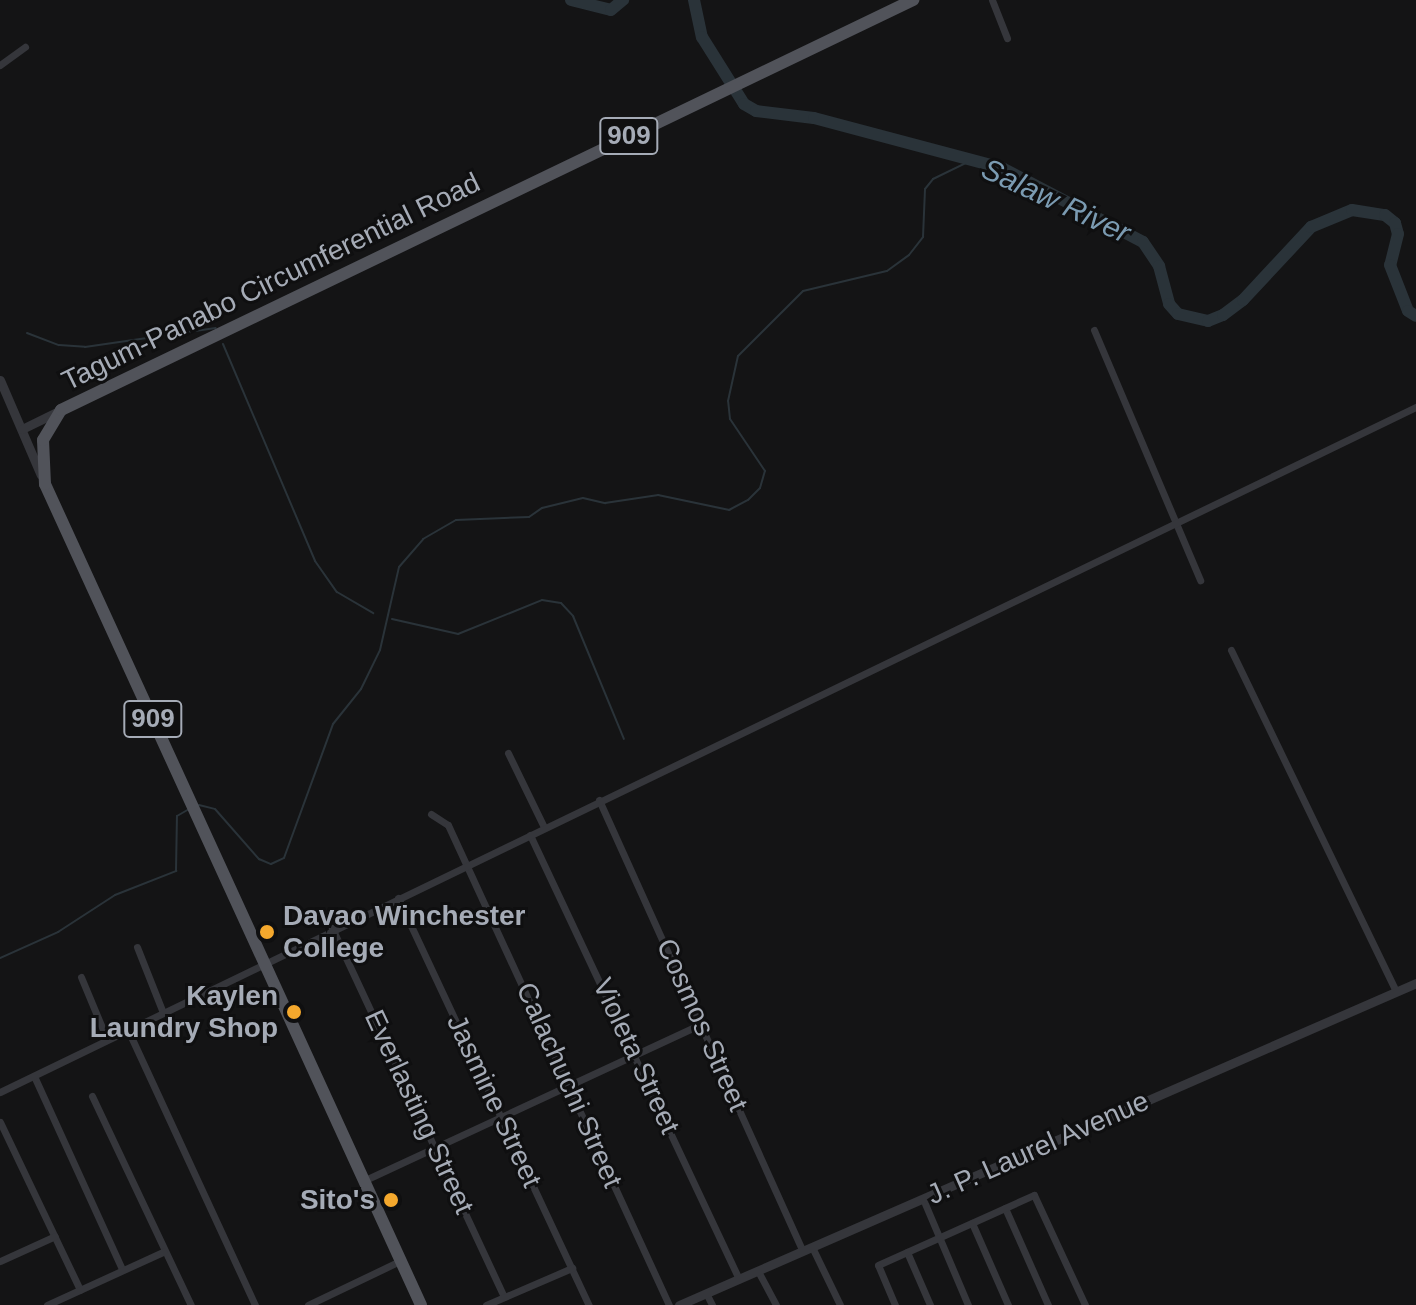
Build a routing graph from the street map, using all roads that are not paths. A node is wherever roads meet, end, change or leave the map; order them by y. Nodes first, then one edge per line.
1 (913, 0) edge
2 (992, 0) edge
3 (1007, 38) dead end
4 (25, 47) dead end
5 (0, 65) edge
6 (1094, 330) dead end
7 (0, 381) edge
8 (1416, 407) edge
9 (61, 410) junction
10 (22, 429) junction
11 (41, 475) junction
12 (1176, 522) junction
13 (1200, 580) dead end
14 (1231, 650) dead end
15 (508, 753) dead end
16 (599, 800) junction
17 (431, 814) dead end
18 (544, 827) junction
19 (530, 835) junction
20 (467, 866) junction
21 (398, 898) junction
22 (332, 928) junction
23 (137, 947) dead end
24 (264, 962) junction
25 (81, 977) dead end
26 (1416, 983) edge
27 (1396, 992) junction
28 (162, 1010) junction
29 (702, 1024) junction
30 (127, 1028) junction
31 (106, 1037) junction
32 (635, 1054) junction
33 (34, 1076) junction
34 (569, 1085) junction
35 (0, 1092) edge
36 (92, 1096) dead end
37 (502, 1117) junction
38 (0, 1122) edge
39 (435, 1148) junction
40 (363, 1182) junction
41 (923, 1199) junction
42 (1005, 1208) junction
43 (972, 1223) junction
44 (55, 1236) junction
45 (940, 1238) junction
46 (808, 1249) junction
47 (163, 1252) junction
48 (907, 1252) junction
49 (0, 1261) edge
50 (400, 1261) junction
51 (572, 1268) junction
52 (122, 1269) junction
53 (758, 1271) junction
54 (739, 1279) junction
55 (80, 1290) junction
56 (706, 1293) junction
57 (504, 1297) junction
58 (47, 1305) edge
59 (191, 1305) edge
60 (255, 1305) edge
61 (308, 1305) edge
62 (421, 1305) edge
63 (486, 1305) edge
64 (589, 1305) edge
65 (669, 1305) edge
66 (679, 1305) edge
67 (712, 1305) edge
68 (776, 1305) edge
69 (840, 1305) edge
70 (895, 1305) edge
71 (930, 1305) edge
72 (968, 1305) edge
73 (1008, 1305) edge
74 (1048, 1305) edge
75 (1085, 1305) edge

1 - 9 main road, Tagum-Panabo Circumferential Road / 909
2 - 3 street
4 - 5 street
6 - 12 street
7 - 10 street
8 - 12 street
9 - 10 street
9 - 11 main road, Tagum-Panabo Circumferential Road
10 - 11 street
11 - 24 main road, 909
12 - 13 street
12 - 16 street
14 - 27 street
15 - 18 street
16 - 18 street
16 - 29 street, Cosmos Street
17 - 20 street, Calachuchi Street
18 - 19 street
19 - 20 street
19 - 32 street, Violeta Street
20 - 21 street
20 - 34 street, Calachuchi Street
21 - 22 street
21 - 37 street, Jasmine Street
22 - 24 street
22 - 39 street, Everlasting Street
23 - 28 street
24 - 28 street
24 - 40 main road, 909
25 - 31 street
26 - 27 street, J. P. Laurel Avenue
27 - 41 street, J. P. Laurel Avenue
28 - 30 street
29 - 32 street
29 - 46 street, Cosmos Street
30 - 31 street
30 - 60 street
31 - 33 street
32 - 34 street
32 - 54 street, Violeta Street
33 - 35 street
33 - 52 street
34 - 37 street
34 - 65 street, Calachuchi Street
36 - 47 street
37 - 39 street
37 - 51 street, Jasmine Street
38 - 44 street
39 - 40 street
39 - 57 street, Everlasting Street
40 - 50 main road, 909
41 - 45 street
41 - 46 street, J. P. Laurel Avenue
42 - 43 street
42 - 74 street
42 - 75 street
43 - 45 street
43 - 73 street
44 - 49 street
44 - 55 street
45 - 48 street
45 - 72 street
46 - 53 street, J. P. Laurel Avenue
46 - 69 street, Cosmos Street
47 - 52 street
47 - 59 street
48 - 70 street
48 - 71 street
50 - 61 street
50 - 62 main road, 909
51 - 57 street
51 - 64 street, Jasmine Street
52 - 55 street
53 - 54 street, J. P. Laurel Avenue
53 - 68 street
54 - 56 street, J. P. Laurel Avenue
55 - 58 street
56 - 66 street, J. P. Laurel Avenue
56 - 67 street
57 - 63 street

